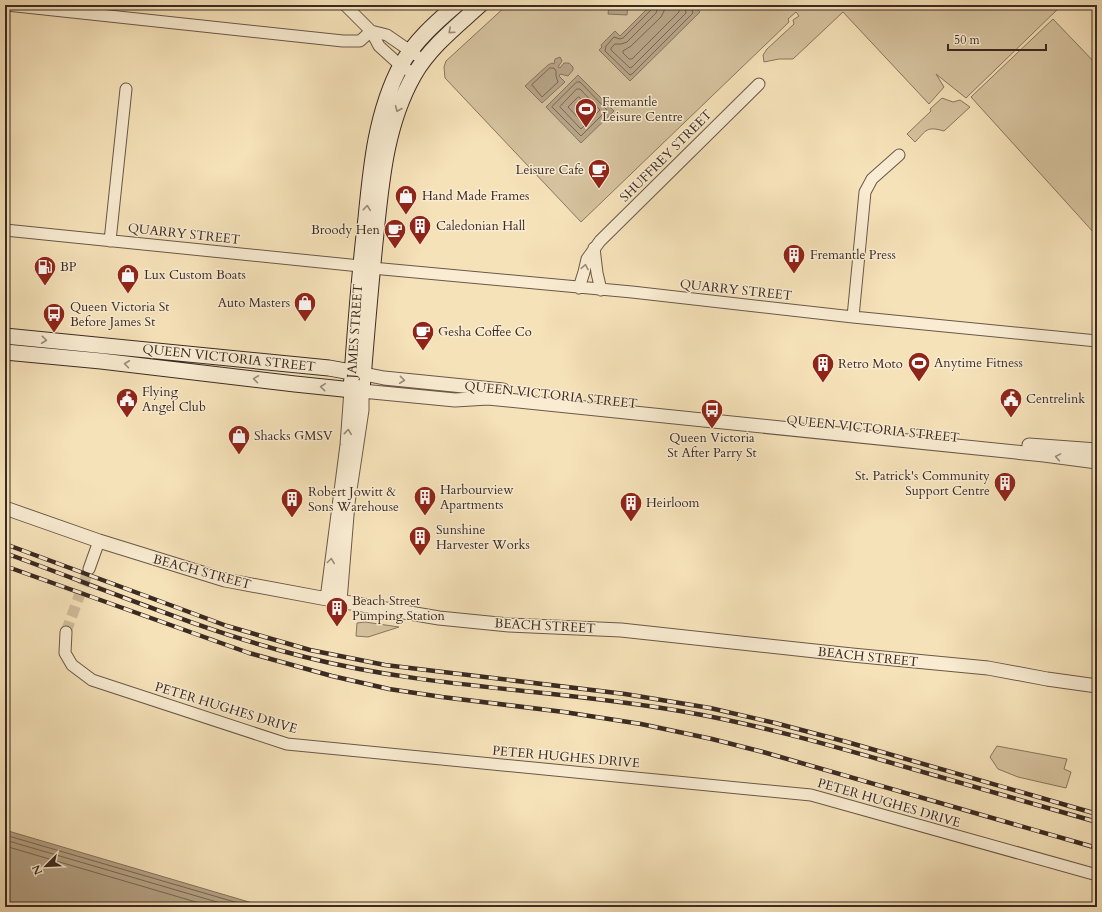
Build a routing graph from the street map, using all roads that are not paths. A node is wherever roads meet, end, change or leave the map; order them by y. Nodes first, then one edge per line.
1 (7, 5) edge
2 (345, 5) edge
3 (456, 5) edge
4 (480, 5) edge
5 (371, 31) junction
6 (410, 51) junction
7 (424, 61) junction
8 (401, 66) junction
9 (415, 74) junction
10 (759, 84) dead end
11 (126, 89) dead end
12 (898, 155) dead end
13 (5, 230) edge
14 (110, 241) junction
15 (594, 248) junction
16 (366, 267) junction
17 (579, 288) junction
18 (602, 290) junction
19 (853, 317) junction
20 (5, 336) edge
21 (1097, 341) edge
22 (5, 352) edge
23 (358, 373) junction
24 (357, 390) junction
25 (1097, 450) edge
26 (1097, 462) edge
27 (5, 508) edge
28 (99, 541) junction
29 (89, 569) tunnel mouth
30 (334, 600) junction
31 (66, 632) tunnel mouth
32 (1097, 686) edge
33 (1097, 875) edge

1 - 5 street
2 - 5 street
3 - 6 main road, JAMES STREET
4 -> 7 main road, JAMES STREET
5 - 6 street
5 - 8 street
6 - 7 street
6 - 8 main road, JAMES STREET
7 - 9 main road, JAMES STREET
8 - 9 street
16 -> 8 main road, JAMES STREET
9 -> 16 main road, JAMES STREET
10 - 15 street, SHUFFREY STREET
11 - 14 street
12 - 19 street
13 - 14 street, QUARRY STREET
14 - 16 street, QUARRY STREET
17 -> 15 street, SHUFFREY STREET
15 - 18 street
16 - 17 street, QUARRY STREET
16 - 23 main road, JAMES STREET
17 - 18 street, QUARRY STREET
18 - 19 street, QUARRY STREET
19 - 21 street, QUARRY STREET
20 -> 23 main road, QUEEN VICTORIA STREET
24 -> 22 main road, QUEEN VICTORIA STREET
23 - 24 main road, JAMES STREET
23 -> 25 street, QUEEN VICTORIA STREET
26 -> 24 street, QUEEN VICTORIA STREET
24 - 30 street, JAMES STREET
27 - 28 street, BEACH STREET
28 - 29 street
28 - 30 street, BEACH STREET
30 - 32 street, BEACH STREET
31 - 33 street, PETER HUGHES DRIVE

